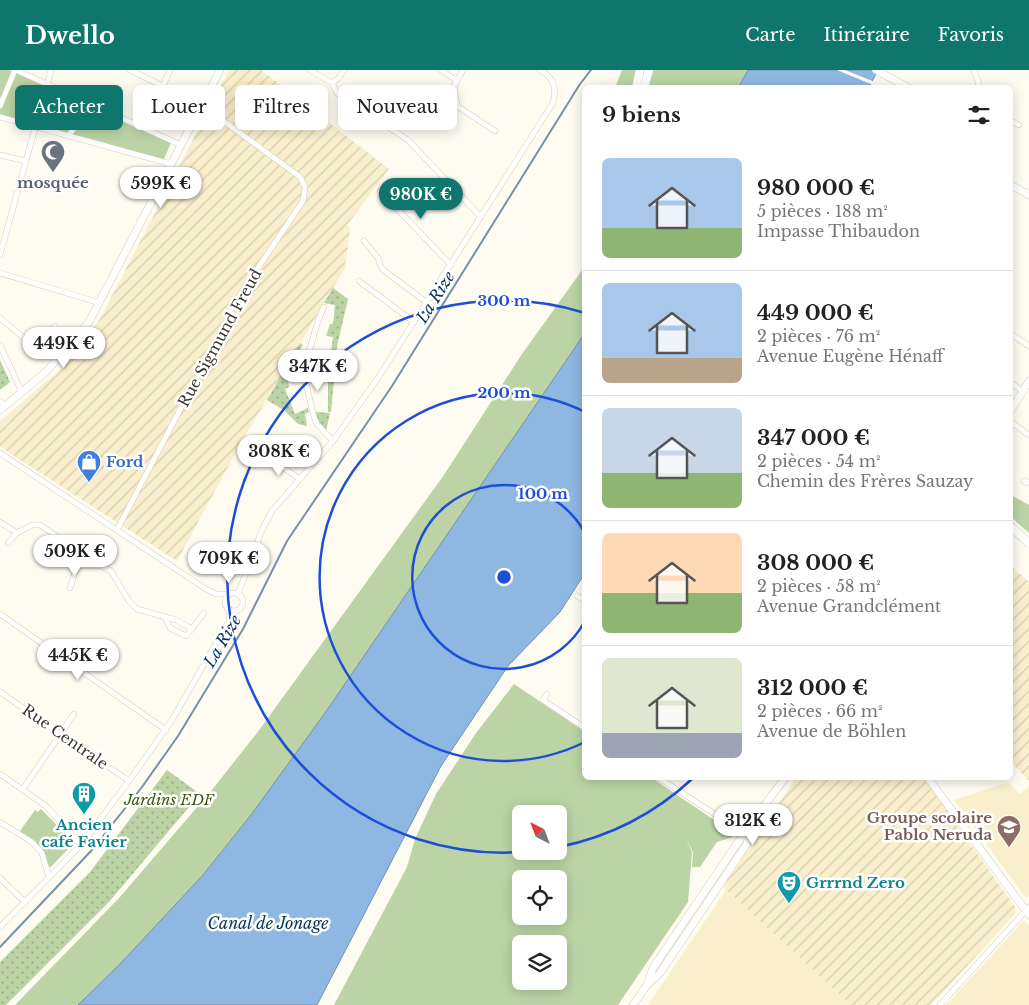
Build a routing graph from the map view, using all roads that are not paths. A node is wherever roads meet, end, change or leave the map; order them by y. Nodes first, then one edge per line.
1 (16, 70) edge
2 (51, 70) edge
3 (130, 70) edge
4 (170, 70) edge
5 (220, 70) edge
6 (310, 70) edge
7 (344, 70) edge
8 (441, 70) edge
9 (462, 70) edge
10 (540, 70) edge
11 (640, 70) edge
12 (649, 70) edge
13 (876, 70) edge
14 (974, 70) edge
15 (456, 80) junction
16 (332, 82) junction
17 (47, 84) joint
18 (161, 85) edge
19 (163, 85) edge
20 (212, 85) edge
21 (637, 85) edge
22 (645, 85) edge
23 (905, 85) edge
24 (979, 85) edge
25 (0, 106) edge
26 (0, 117) edge
27 (123, 119) edge
28 (15, 121) edge
29 (225, 122) edge
30 (1013, 122) edge
31 (1019, 126) dead end
32 (34, 130) edge
33 (46, 130) edge
34 (73, 130) edge
35 (189, 130) edge
36 (495, 132) dead end
37 (68, 136) junction
38 (181, 145) junction
39 (0, 155) edge
40 (26, 161) junction
41 (171, 164) junction
42 (1013, 186) edge
43 (380, 191) dead end
44 (1029, 195) edge
45 (481, 217) junction
46 (364, 241) dead end
47 (0, 255) edge
48 (451, 265) junction
49 (0, 273) edge
50 (359, 280) dead end
51 (426, 302) junction
52 (100, 303) junction
53 (324, 307) dead end
54 (0, 318) edge
55 (414, 322) junction
56 (55, 326) dead end
57 (1013, 335) edge
58 (0, 345) edge
59 (1029, 346) edge
60 (1029, 381) edge
61 (1013, 384) edge
62 (1023, 391) junction
63 (22, 392) junction
64 (2, 406) edge
65 (1013, 407) edge
66 (1013, 423) edge
67 (1029, 435) edge
68 (333, 441) junction
69 (0, 453) edge
70 (269, 458) dead end
71 (300, 479) junction
72 (0, 522) edge
73 (117, 530) junction
74 (1013, 530) edge
75 (17, 533) junction
76 (8, 543) dead end
77 (1029, 543) edge
78 (76, 567) junction
79 (70, 588) dead end
80 (230, 594) junction
81 (238, 594) junction
82 (578, 596) dead end
83 (582, 599) edge
84 (230, 610) junction
85 (204, 613) dead end
86 (0, 614) edge
87 (165, 617) junction
88 (192, 629) junction
89 (0, 692) edge
90 (547, 694) dead end
91 (74, 714) dead end
92 (582, 726) edge
93 (166, 730) junction
94 (60, 734) junction
95 (0, 774) edge
96 (662, 780) edge
97 (784, 780) edge
98 (930, 780) edge
99 (129, 781) junction
100 (22, 789) junction
101 (757, 816) junction
102 (0, 822) edge
103 (744, 833) junction
104 (740, 840) junction
105 (81, 845) junction
106 (737, 859) junction
107 (0, 878) edge
108 (49, 878) junction
109 (25, 902) junction
110 (1028, 911) edge
111 (0, 927) edge
112 (647, 985) junction
113 (633, 1005) edge
114 (940, 1005) edge

1 - 17 street
1 - 25 street
2 - 17 street
3 - 18 street, Rue Sigmund Freud
4 - 19 street
5 - 20 main road
6 - 16 street
7 - 16 street
8 - 15 street
9 - 15 street
10 - 45 street
11 - 21 main road
12 - 22 main road
13 - 23 main road
14 - 24 street
15 - 36 street
16 - 45 street
26 - 28 street
27 - 38 street
29 - 73 street, Rue Sigmund Freud
30 - 31 street
32 - 40 street
33 - 37 street
34 - 37 street
35 - 38 main road
37 - 41 street
38 - 41 main road
39 - 40 street
40 - 47 street
41 - 52 main road
42 - 44 main road
43 - 48 street
45 - 48 street
46 - 51 street
48 - 51 street
49 - 52 street
50 - 55 street
51 - 55 street
52 - 63 main road
53 - 68 street
54 - 56 street
55 - 68 street
57 - 59 street
58 - 63 street
60 - 62 main road
61 - 62 street
62 - 65 main road
63 - 64 main road
66 - 67 street
68 - 71 street
69 - 73 street
70 - 71 street
71 - 81 street
72 - 75 street
73 - 80 street
74 - 77 main road
75 - 76 street
75 - 78 street
78 - 79 street
78 - 87 street
80 - 81 street
80 - 84 street
81 - 84 street
82 - 83 street
84 - 93 street
85 - 88 street
86 - 93 street
87 - 88 street
87 - 88 street
89 - 94 street, Rue Centrale
90 - 92 street
91 - 94 street
93 - 99 street
94 - 99 street, Rue Centrale
94 - 100 street
95 - 100 street
96 - 103 street
97 - 101 main road
98 - 110 main road
99 - 105 street
100 - 105 street
101 - 103 main road
101 - 106 main road
102 - 108 street
103 - 104 main road
104 - 106 main road
104 - 112 main road
105 - 108 street
106 - 112 main road
107 - 109 street
108 - 109 street
109 - 111 street
110 - 114 street
112 - 113 main road

